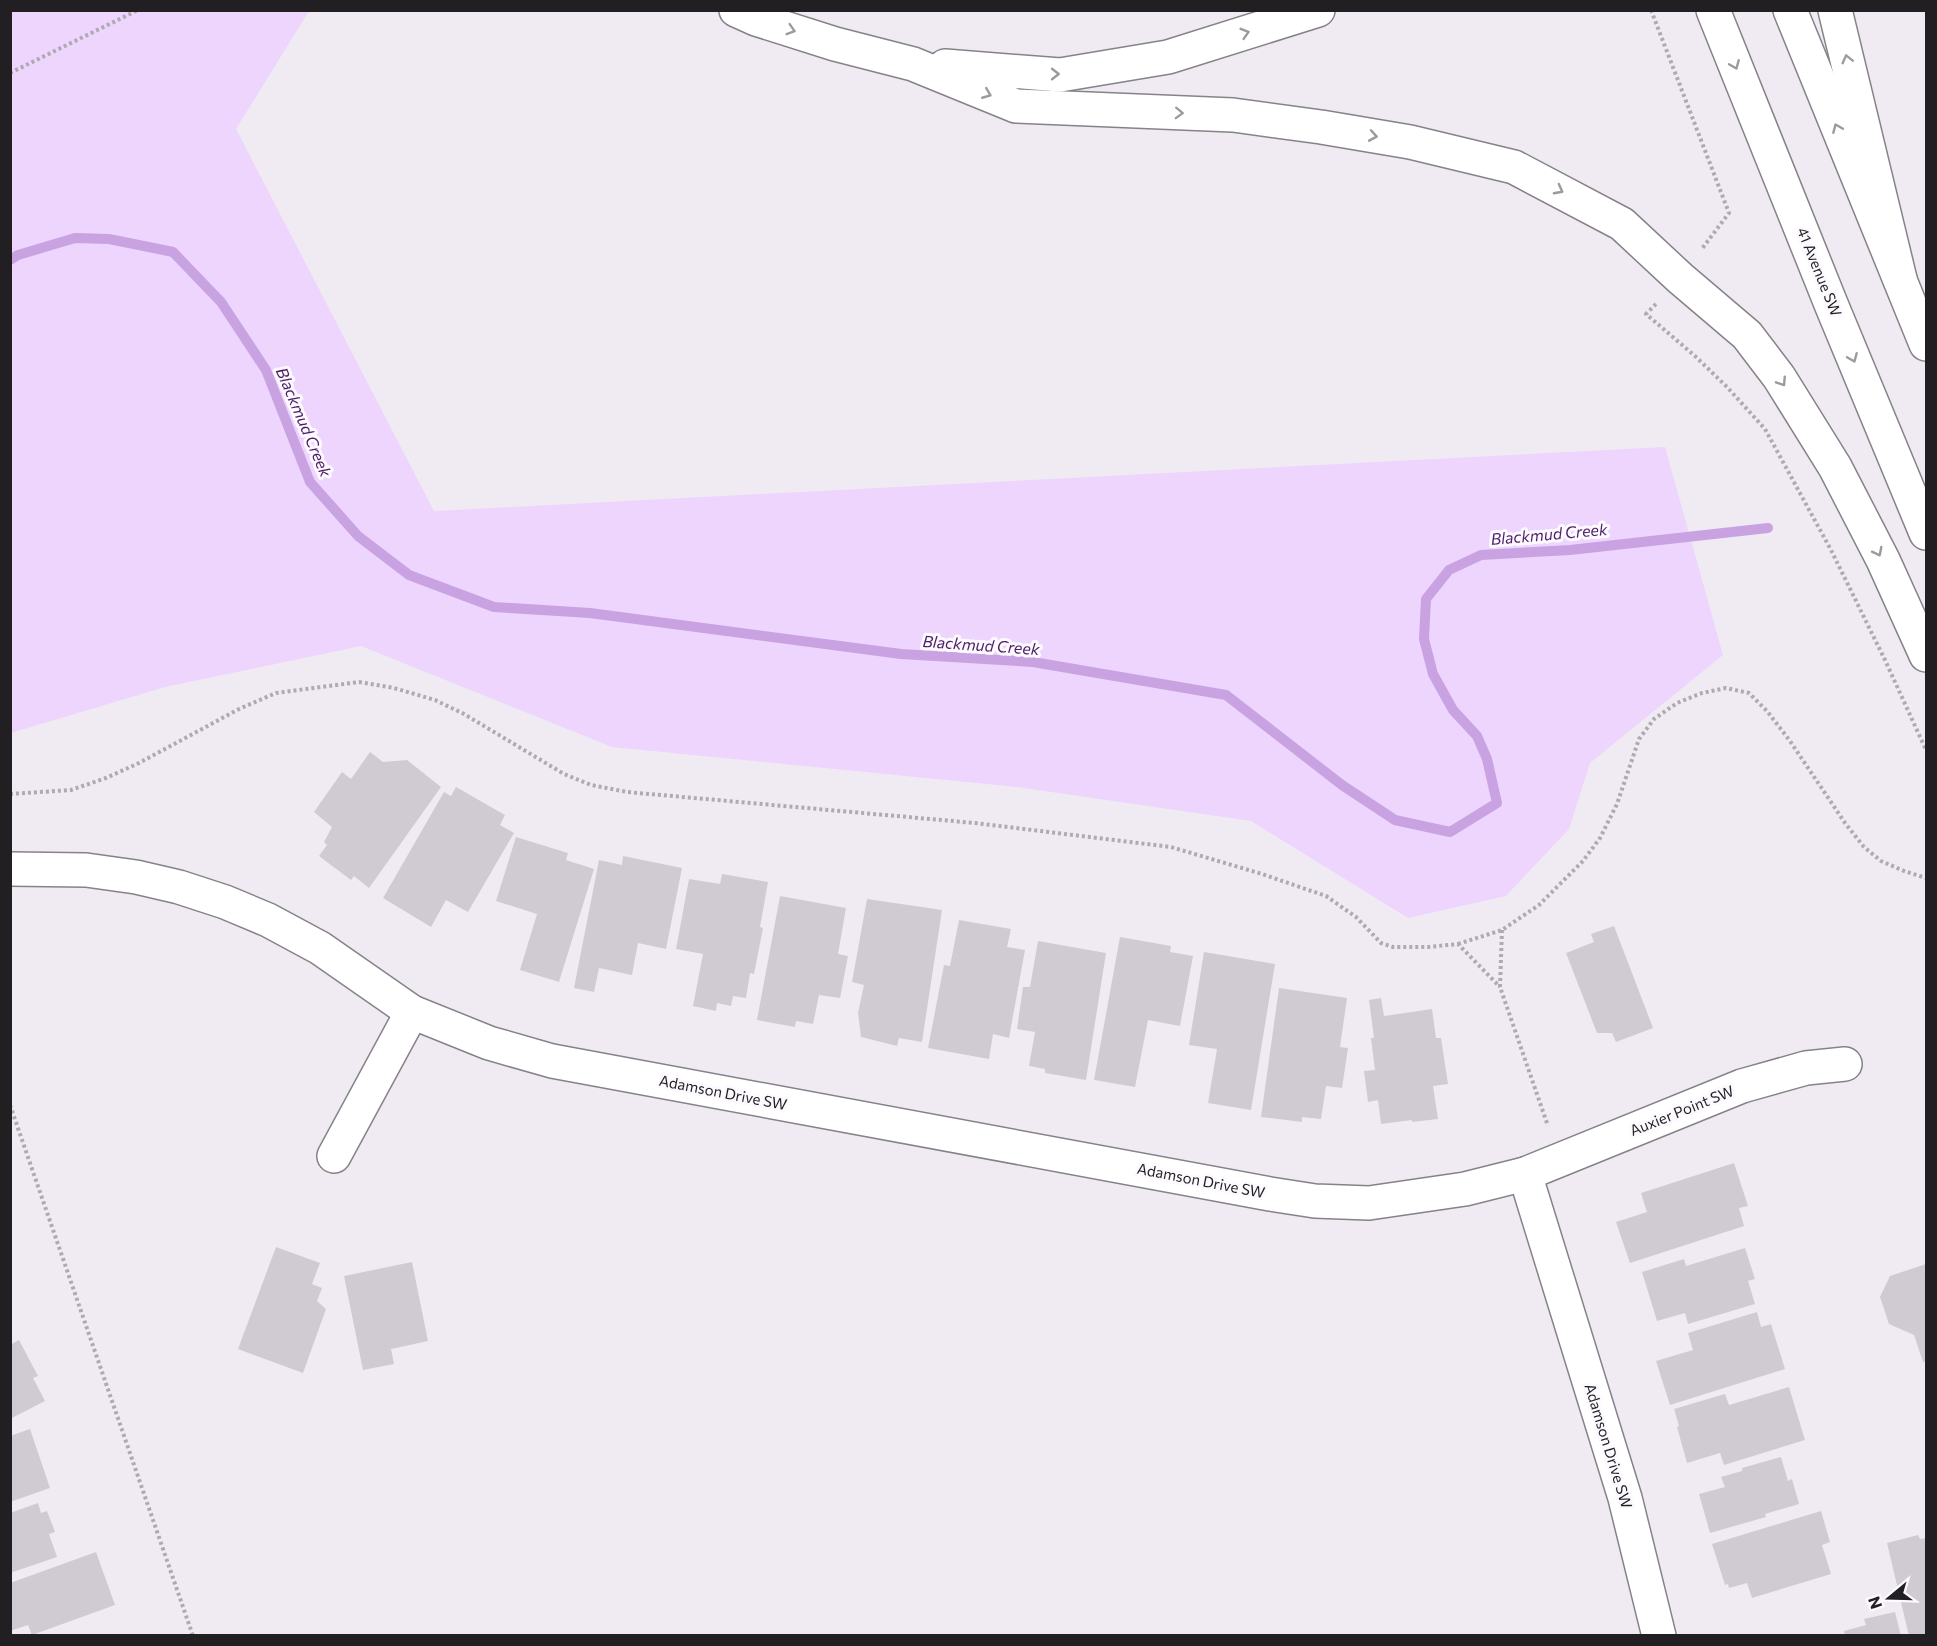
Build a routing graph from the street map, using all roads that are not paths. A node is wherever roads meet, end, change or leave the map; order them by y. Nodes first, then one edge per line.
1 (736, 10) edge
2 (1317, 10) edge
3 (1713, 10) edge
4 (1790, 10) edge
5 (1835, 10) edge
6 (913, 64) junction
7 (1900, 279) junction
8 (1926, 344) edge
9 (1926, 533) edge
10 (1926, 655) edge
11 (10, 869) edge
12 (412, 1012) junction
13 (1845, 1064) dead end
14 (334, 1156) dead end
15 (1525, 1174) junction
16 (1659, 1635) edge

1 -> 6 main road
6 -> 2 main road
3 -> 9 main road, 41 Avenue SW
7 -> 4 main road
7 -> 5 main road
6 -> 10 main road
7 - 8 main road
11 - 12 main road, Adamson Drive SW
12 - 14 main road
12 - 15 main road, Adamson Drive SW
13 - 15 main road, Auxier Point SW
15 - 16 main road, Adamson Drive SW

